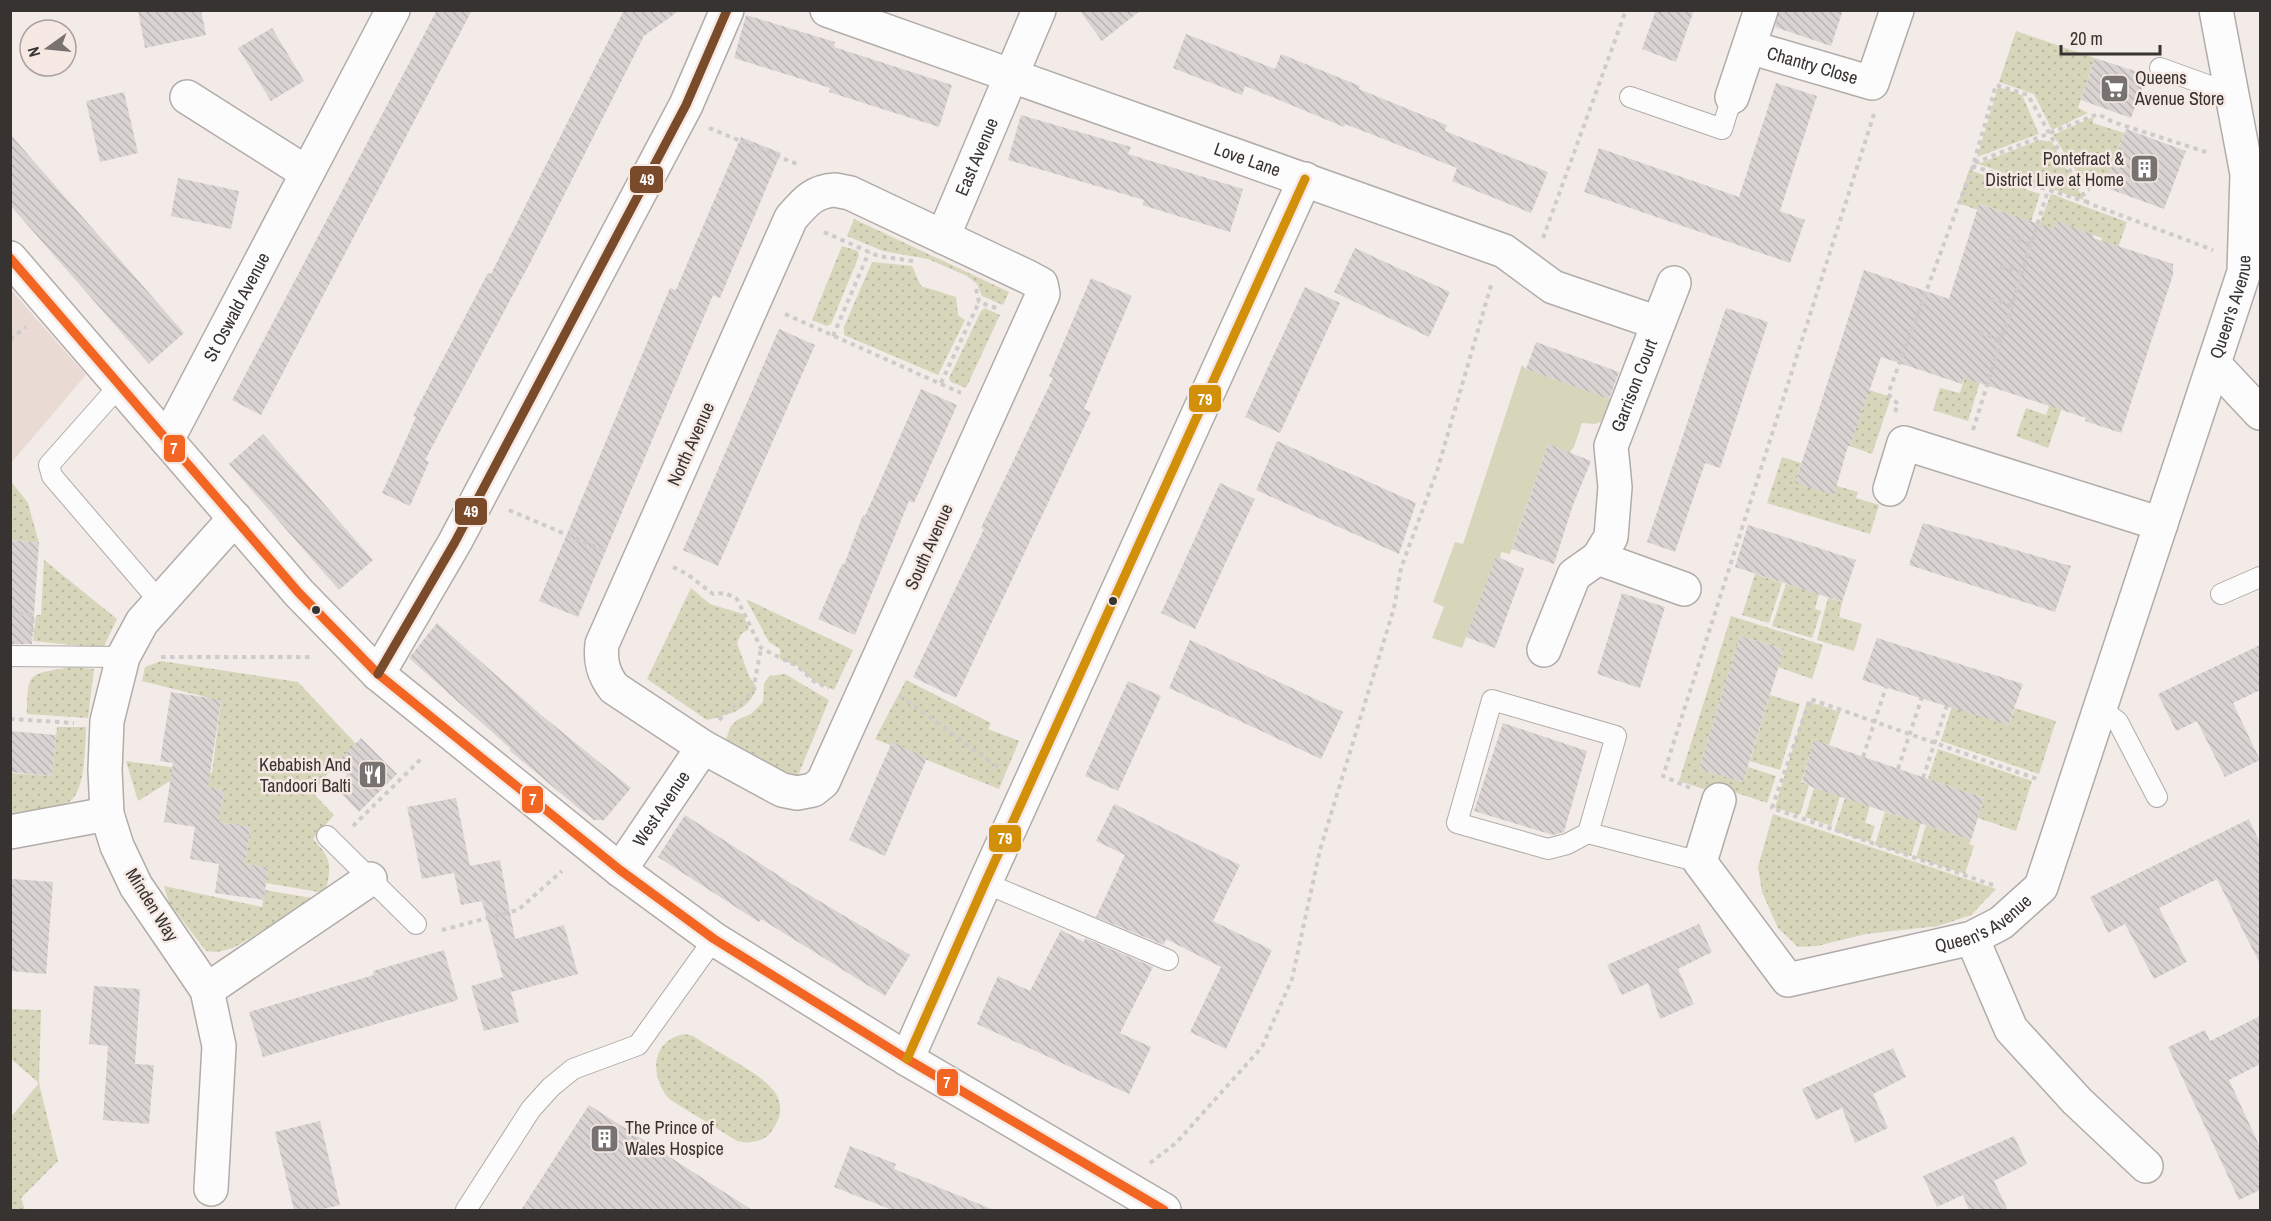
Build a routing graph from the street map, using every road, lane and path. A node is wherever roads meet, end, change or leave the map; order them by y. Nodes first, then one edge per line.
1 (393, 10) edge
2 (727, 10) edge
3 (827, 10) edge
4 (1039, 10) edge
5 (1626, 10) edge
6 (1761, 10) edge
7 (1897, 10) edge
8 (2216, 10) edge
9 (1749, 47) junction
10 (2160, 68) dead end
11 (1012, 77) junction
12 (1872, 83) junction
13 (2232, 94) junction
14 (187, 97) dead end
15 (1630, 97) dead end
16 (1732, 97) joint
17 (700, 124) dead end
18 (2048, 134) junction
19 (2216, 155) dead end
20 (1973, 164) junction
21 (804, 167) dead end
22 (307, 173) junction
23 (1305, 179) junction
24 (2048, 190) junction
25 (2088, 203) junction
26 (791, 218) junction
27 (943, 237) junction
28 (2009, 237) dead end
29 (2031, 244) junction
30 (1504, 251) junction
31 (2216, 251) dead end
32 (869, 252) junction
33 (10, 258) edge
34 (924, 263) dead end
35 (2000, 267) dead end
36 (1531, 269) junction
37 (2022, 273) junction
38 (1674, 283) dead end
39 (975, 287) dead end
40 (1990, 299) dead end
41 (754, 301) junction
42 (979, 302) junction
43 (2012, 305) junction
44 (1030, 322) junction
45 (1658, 322) junction
46 (31, 323) dead end
47 (1979, 333) dead end
48 (833, 336) junction
49 (10, 339) edge
50 (2001, 340) junction
51 (2214, 364) junction
52 (941, 383) junction
53 (120, 386) junction
54 (992, 406) junction
55 (2260, 413) edge
56 (166, 440) junction
57 (1904, 444) junction
58 (1964, 462) junction
59 (1890, 489) dead end
60 (479, 498) junction
61 (235, 518) junction
62 (2161, 525) junction
63 (1598, 558) junction
64 (641, 559) junction
65 (2260, 577) edge
66 (1684, 590) dead end
67 (2221, 594) dead end
68 (160, 602) junction
69 (761, 648) junction
70 (1544, 650) dead end
71 (10, 656) edge
72 (123, 657) junction
73 (313, 657) dead end
74 (378, 674) junction
75 (1886, 687) dead end
76 (865, 690) junction
77 (1922, 697) dead end
78 (1947, 705) dead end
79 (2100, 708) junction
80 (10, 719) edge
81 (1874, 722) junction
82 (81, 724) dead end
83 (1909, 734) junction
84 (1935, 743) junction
85 (703, 747) junction
86 (423, 757) dead end
87 (1863, 757) dead end
88 (1898, 769) dead end
89 (1923, 778) dead end
90 (2040, 780) dead end
91 (1029, 784) junction
92 (2157, 797) dead end
93 (1719, 800) joint
94 (106, 814) junction
95 (10, 832) edge
96 (1588, 833) junction
97 (332, 840) joint
98 (1700, 862) junction
99 (620, 870) junction
100 (562, 871) dead end
101 (370, 879) junction
102 (985, 883) junction
103 (2004, 889) dead end
104 (416, 924) joint
105 (1972, 938) junction
106 (714, 939) junction
107 (1168, 960) dead end
108 (207, 990) junction
109 (907, 1059) junction
110 (2146, 1166) dead end
111 (1120, 1185) junction
112 (211, 1189) dead end
113 (466, 1210) edge
114 (1164, 1210) edge

1 - 22 street, St Oswald Avenue
2 - 60 street
3 - 11 street, Love Lane
4 - 11 street, East Avenue
5 - 36 path
6 - 9 street, Chantry Close
7 - 12 street, Chantry Close
8 - 13 street, Queen's Avenue
9 - 12 street, Chantry Close
9 - 16 street, Chantry Close
10 - 13 lane
11 - 23 street, Love Lane
11 - 27 street, East Avenue
12 - 93 path
13 - 51 street, Queen's Avenue
14 - 22 street
15 - 16 lane
17 - 21 path
18 - 19 path
18 - 20 path
18 - 20 path
18 - 25 path
20 - 24 path
20 - 57 path
22 - 56 street, St Oswald Avenue
23 - 30 street, Love Lane
23 - 91 street
24 - 25 path
24 - 29 path
25 - 31 path
26 - 27 street
26 - 32 path
26 - 41 street, North Avenue
27 - 44 street, South Avenue
28 - 29 path
29 - 37 path
30 - 36 street, Love Lane
30 - 111 path
32 - 34 path
32 - 48 path
33 - 53 street
35 - 37 path
36 - 45 street, Love Lane
37 - 43 path
38 - 45 street, Garrison Court
39 - 42 path
40 - 43 path
41 - 48 path
41 - 64 street, North Avenue
42 - 44 path
42 - 52 path
43 - 50 path
44 - 54 street, South Avenue
45 - 63 street, Garrison Court
46 - 49 path
47 - 50 path
48 - 52 path
50 - 58 path
51 - 55 street
51 - 62 street, Queen's Avenue
52 - 54 path
53 - 56 street
53 - 68 lane
54 - 76 street, South Avenue
56 - 61 street
57 - 58 street
57 - 59 street
58 - 62 street
60 - 64 path
60 - 74 street
61 - 68 street, Minden Way
61 - 74 street
62 - 79 street, Queen's Avenue
63 - 66 street
63 - 70 street, Garrison Court
64 - 69 path
64 - 85 street, North Avenue
65 - 67 lane
68 - 72 street, Minden Way
69 - 76 path
69 - 85 path
71 - 72 lane
72 - 73 path
72 - 94 street, Minden Way
74 - 99 street
75 - 81 path
76 - 85 street, South Avenue
76 - 91 path
77 - 83 path
78 - 84 path
79 - 92 lane
79 - 105 street, Queen's Avenue
80 - 82 path
81 - 83 path
81 - 87 path
81 - 103 path
83 - 84 path
83 - 88 path
84 - 89 path
84 - 90 path
85 - 99 street, West Avenue
86 - 97 path
91 - 102 street
93 - 98 street
94 - 95 street
94 - 108 street, Minden Way
96 - 96 lane
96 - 98 lane
97 - 101 lane
98 - 105 street, Queen's Avenue
99 - 106 street
100 - 104 path
101 - 104 lane
101 - 108 street
102 - 107 lane
102 - 109 street
105 - 110 street
106 - 109 street
106 - 113 lane
108 - 112 street, Minden Way
109 - 111 street
111 - 114 street

